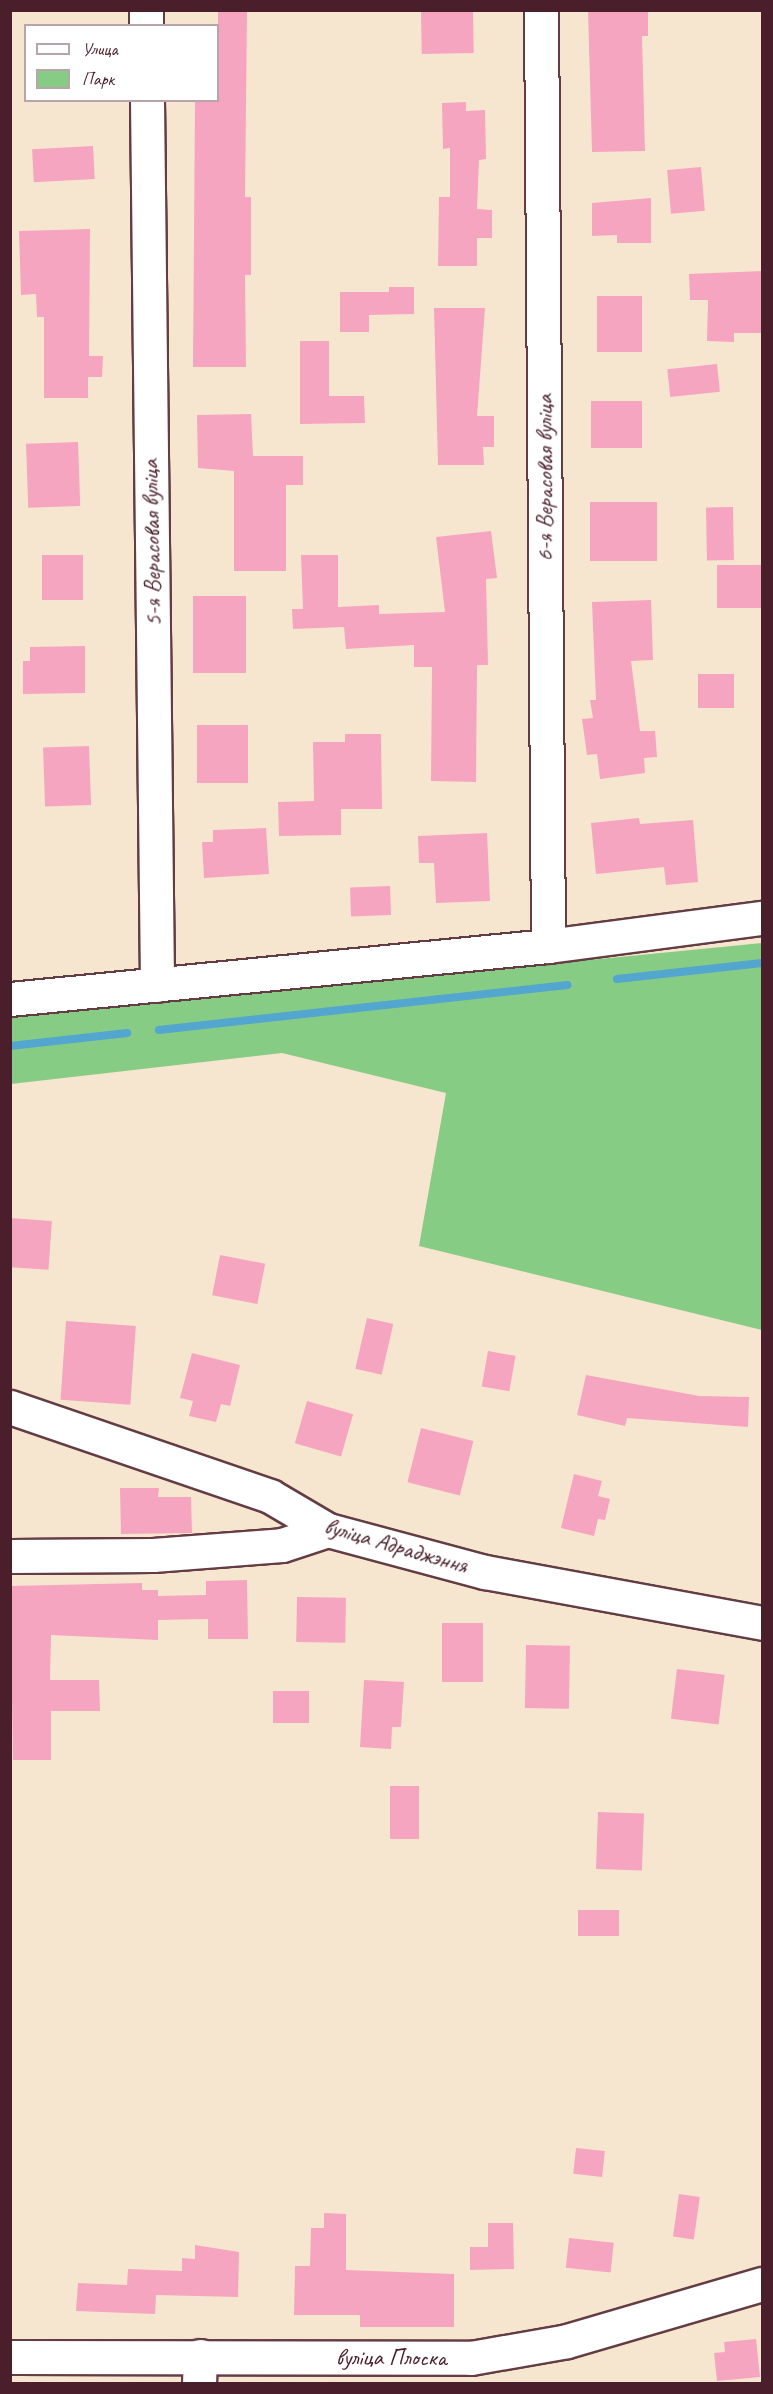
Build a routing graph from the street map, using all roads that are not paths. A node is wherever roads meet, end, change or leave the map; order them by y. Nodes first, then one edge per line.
1 (541, 10) edge
2 (147, 102) edge
3 (762, 918) edge
4 (548, 946) junction
5 (157, 985) junction
6 (10, 999) edge
7 (10, 1407) edge
8 (328, 1530) junction
9 (10, 1556) edge
10 (762, 1623) edge
11 (762, 2284) edge
12 (10, 2357) edge
13 (199, 2370) edge

1 - 4 street, 6-я Верасовая вуліца
2 - 5 street, 5-я Верасовая вуліца
3 - 4 street
4 - 5 street
5 - 6 street
7 - 8 street, вуліца Адраджэння
8 - 9 street
8 - 10 street, вуліца Адраджэння
11 - 13 street, вуліца Плоска
12 - 13 street, вуліца Плоска

